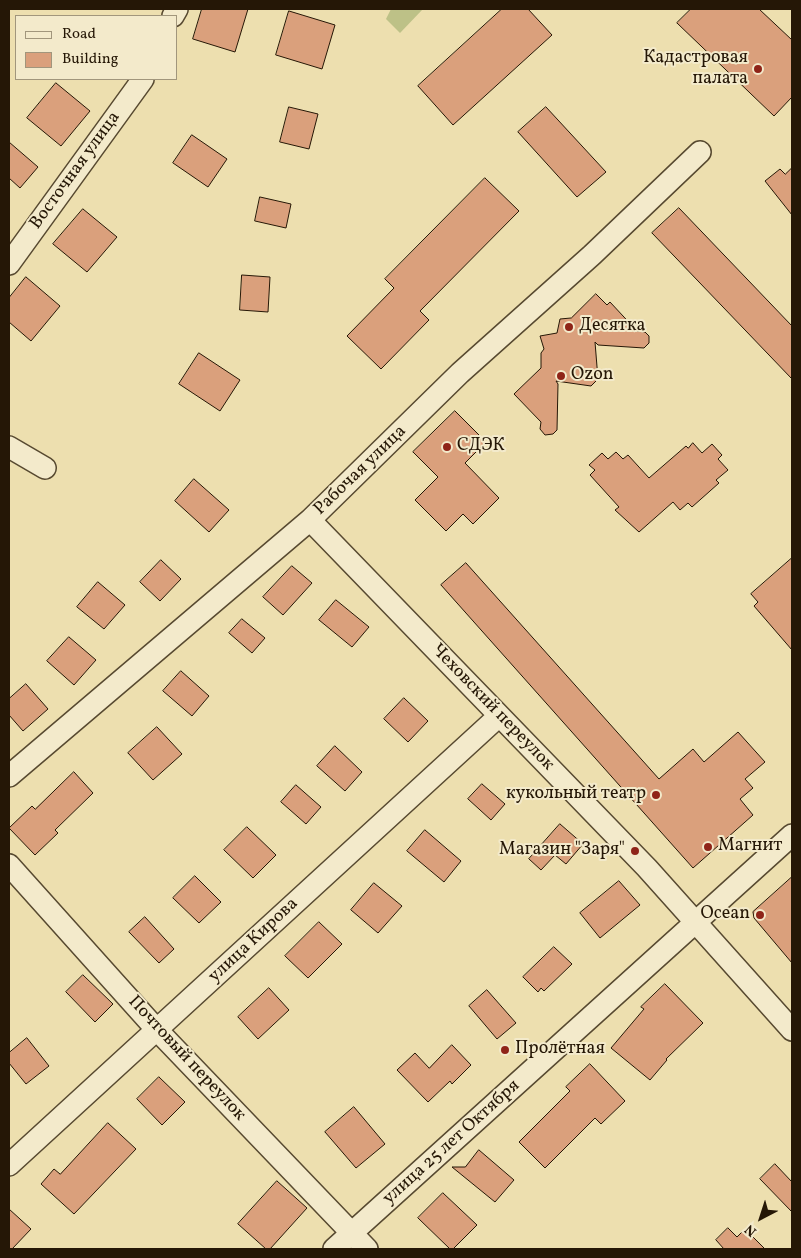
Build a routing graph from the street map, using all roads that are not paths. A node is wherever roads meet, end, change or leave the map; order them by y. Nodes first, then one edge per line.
1 (142, 80) edge
2 (700, 152) dead end
3 (9, 264) edge
4 (9, 447) edge
5 (46, 468) dead end
6 (310, 520) junction
7 (499, 716) junction
8 (9, 776) edge
9 (792, 836) edge
10 (9, 865) edge
11 (695, 921) junction
12 (157, 1030) junction
13 (792, 1030) edge
14 (9, 1165) edge
15 (351, 1234) junction
16 (334, 1249) edge
17 (366, 1249) edge

1 - 3 street, Восточная улица
2 - 6 street, Рабочая улица
4 - 5 street
6 - 7 street, Чеховский переулок
6 - 8 street, Рабочая улица
7 - 11 street, Чеховский переулок
7 - 12 street, улица Кирова
9 - 11 street, улица 25 лет Октября
10 - 12 street, Почтовый переулок
11 - 13 street, Чеховский переулок
11 - 15 street, улица 25 лет Октября
12 - 14 street, улица Кирова
12 - 15 street, Почтовый переулок
15 - 16 street, улица 25 лет Октября
15 - 17 street, Почтовый переулок

